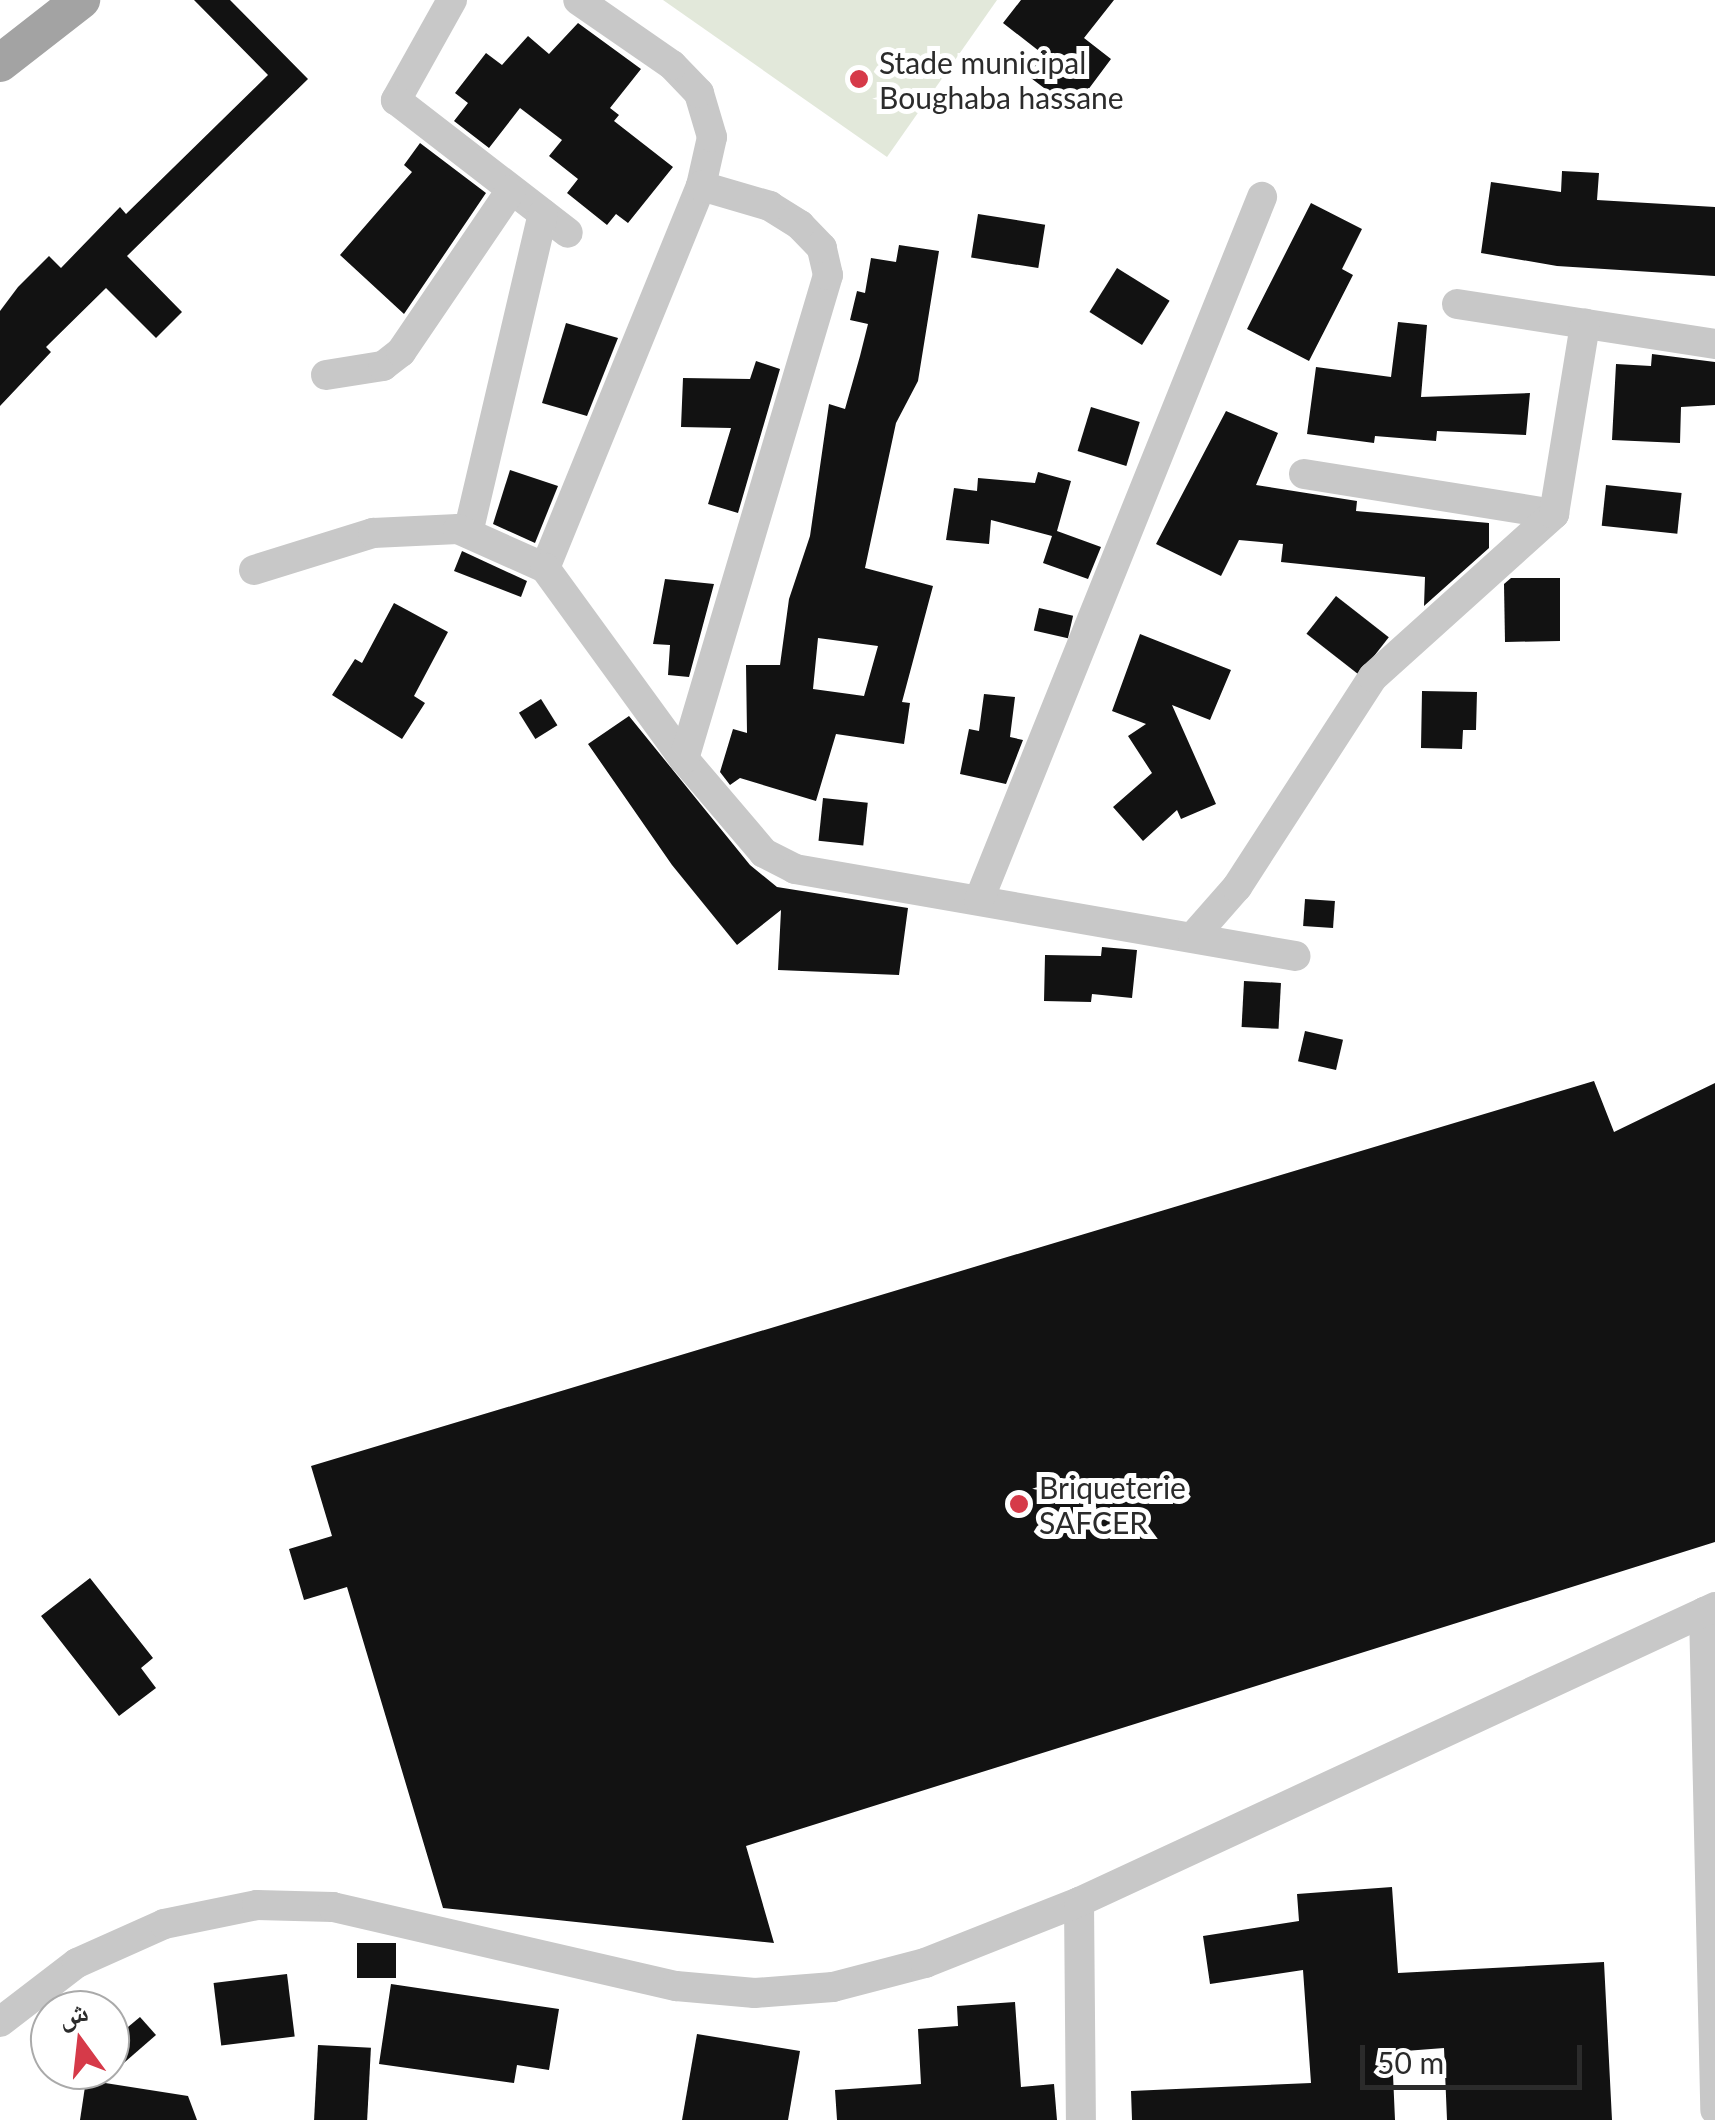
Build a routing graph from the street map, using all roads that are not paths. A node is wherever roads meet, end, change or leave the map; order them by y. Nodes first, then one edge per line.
1 (81, 0) edge
2 (452, 0) edge
3 (578, 0) edge
4 (0, 63) edge
5 (701, 186) junction
6 (512, 190) junction
7 (1262, 196) dead end
8 (543, 214) junction
9 (568, 233) dead end
10 (1457, 304) dead end
11 (1585, 324) junction
12 (1715, 344) edge
13 (326, 375) dead end
14 (1304, 474) dead end
15 (1554, 514) junction
16 (468, 532) junction
17 (546, 568) junction
18 (254, 570) dead end
19 (684, 758) junction
20 (979, 900) junction
21 (1193, 937) junction
22 (1295, 956) dead end
23 (1710, 1610) edge
24 (1079, 1902) junction
25 (0, 2022) edge
26 (1715, 2110) edge
27 (1081, 2120) edge

1 - 4 main road
2 - 6 street
3 - 5 street
5 - 17 street
5 - 19 street
6 - 8 street
6 - 13 street
7 - 20 street
8 - 9 street
8 - 16 street
10 - 11 street
11 - 12 street
11 - 15 street
14 - 15 street
15 - 21 street
16 - 17 street
16 - 18 street
17 - 19 street
19 - 20 street
20 - 21 street
21 - 22 street
23 - 24 street
23 - 26 street
24 - 25 street
24 - 27 street

